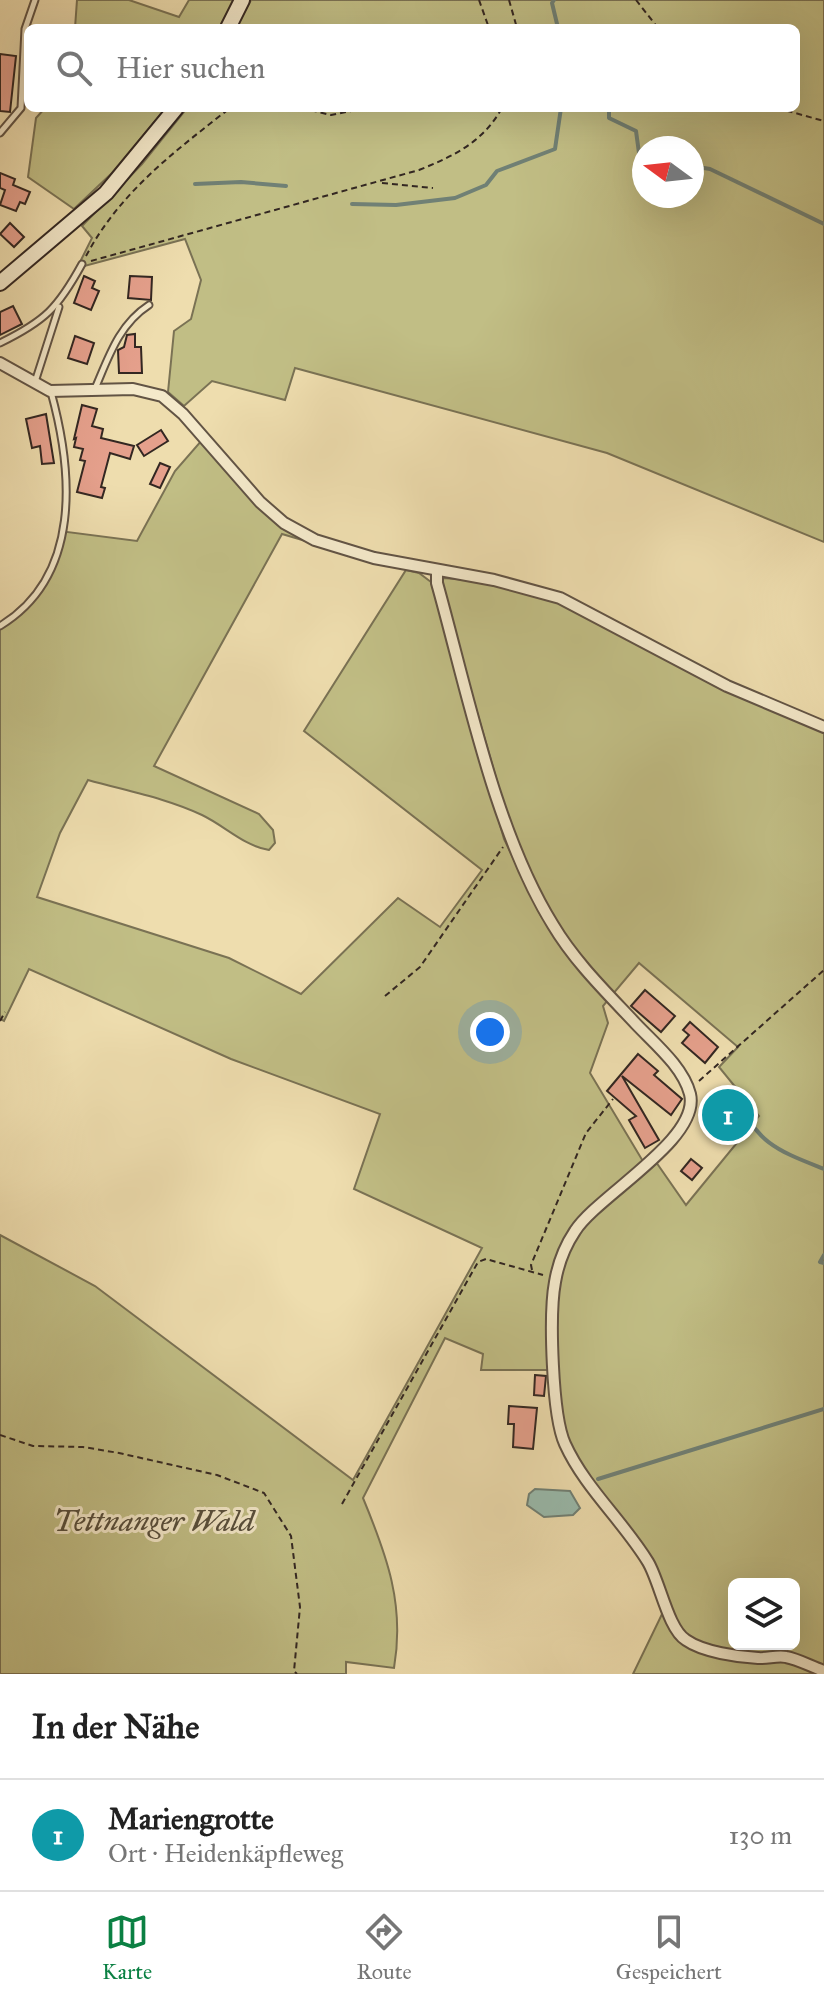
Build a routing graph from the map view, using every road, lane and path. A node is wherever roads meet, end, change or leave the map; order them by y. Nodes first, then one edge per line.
1 (35, 0) edge
2 (242, 0) edge
3 (479, 0) edge
4 (509, 0) edge
5 (636, 0) edge
6 (27, 24) edge
7 (230, 24) edge
8 (488, 24) edge
9 (516, 24) edge
10 (655, 24) edge
11 (24, 49) edge
12 (173, 112) edge
13 (225, 112) edge
14 (318, 112) edge
15 (346, 112) edge
16 (499, 112) edge
17 (791, 112) edge
18 (824, 121) edge
19 (0, 133) edge
20 (377, 183) junction
21 (433, 188) dead end
22 (82, 264) junction
23 (0, 283) edge
24 (61, 303) junction
25 (149, 305) dead end
26 (0, 343) edge
27 (0, 363) edge
28 (34, 385) junction
29 (50, 391) junction
30 (94, 392) junction
31 (437, 572) junction
32 (0, 626) edge
33 (824, 727) edge
34 (509, 835) junction
35 (824, 970) edge
36 (385, 996) dead end
37 (5, 1012) dead end
38 (0, 1021) edge
39 (709, 1073) dead end
40 (613, 1099) dead end
41 (691, 1104) junction
42 (722, 1113) dead end
43 (0, 1435) edge
44 (342, 1504) dead end
45 (824, 1671) edge
46 (297, 1674) edge

1 - 6 lane
2 - 7 main road
3 - 8 path
4 - 9 path
5 - 10 path
11 - 19 lane
12 - 23 main road
13 - 22 path
14 - 15 path
16 - 20 path
17 - 18 path
20 - 21 path
20 - 22 path
22 - 24 lane
24 - 26 lane
24 - 28 lane
25 - 30 lane
27 - 28 street
28 - 29 street
29 - 30 street
29 - 32 lane
30 - 31 street
31 - 33 street
31 - 34 street
34 - 36 path
34 - 41 street
35 - 39 path
37 - 38 path
40 - 44 path
41 - 42 path
41 - 45 street
43 - 46 path

